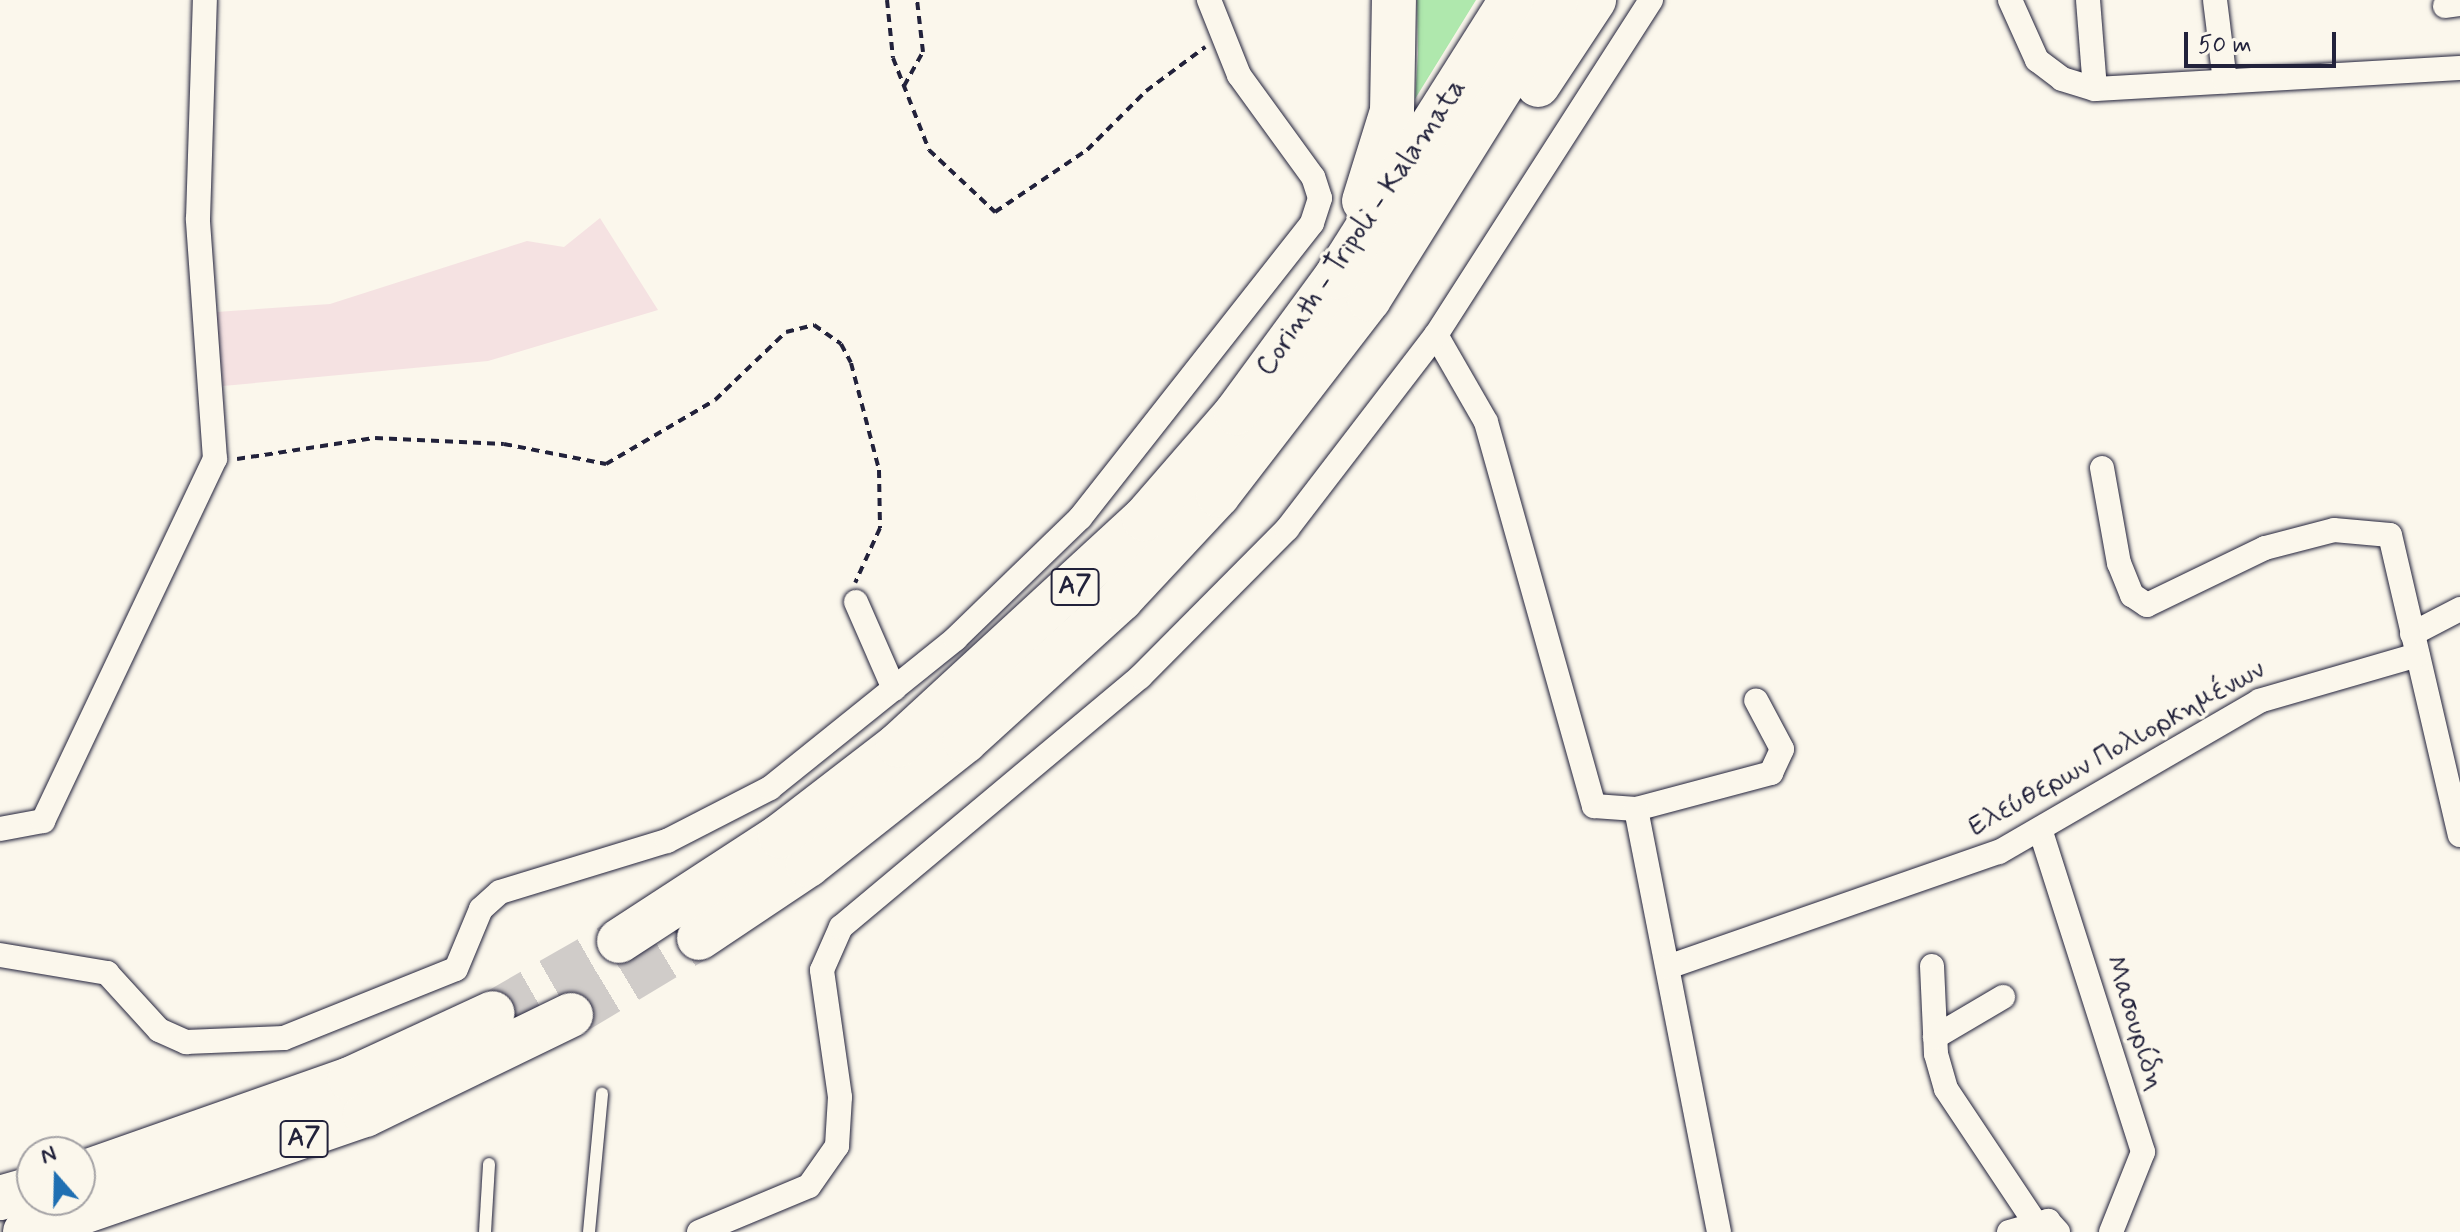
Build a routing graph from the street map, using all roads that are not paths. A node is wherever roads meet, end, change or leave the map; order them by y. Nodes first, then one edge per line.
1 (205, 0) edge
2 (1209, 0) edge
3 (1394, 0) edge
4 (1511, 0) edge
5 (1556, 0) edge
6 (1594, 0) edge
7 (1651, 0) edge
8 (2010, 0) edge
9 (2088, 0) edge
10 (2215, 0) edge
11 (2460, 68) edge
12 (2225, 81) junction
13 (2095, 89) junction
14 (1436, 335) junction
15 (1252, 424) junction
16 (2102, 468) dead end
17 (856, 602) road end
18 (2460, 609) edge
19 (2414, 645) junction
20 (894, 689) junction
21 (1756, 700) dead end
22 (2457, 807) edge
23 (1636, 809) junction
24 (0, 829) edge
25 (2040, 829) junction
26 (2460, 835) edge
27 (699, 938) tunnel mouth
28 (619, 941) tunnel mouth
29 (0, 955) edge
30 (1932, 966) dead end
31 (1668, 967) junction
32 (2003, 997) dead end
33 (493, 1013) tunnel mouth
34 (571, 1015) tunnel mouth
35 (1935, 1037) junction
36 (602, 1094) dead end
37 (489, 1164) dead end
38 (96, 1168) edge
39 (2047, 1228) edge
40 (25, 1232) edge
41 (485, 1232) edge
42 (589, 1232) edge
43 (699, 1232) edge
44 (1719, 1232) edge
45 (2009, 1232) edge
46 (2111, 1232) edge

1 - 24 street
2 - 20 street
3 - 15 highway
4 - 15 highway, Corinth - Tripoli - Kalamata / Α7
5 - 15 highway, Corinth - Tripoli - Kalamata / Α7
6 - 15 highway
7 - 14 street
8 - 13 street
9 - 13 street
10 - 12 street
11 - 12 street
12 - 13 street
14 - 23 street
14 - 43 street
15 - 27 highway, Corinth - Tripoli - Kalamata / Α7
15 - 28 highway, Corinth - Tripoli - Kalamata / Α7
16 - 19 street
17 - 20 street
18 - 19 street, Ελεύθερων Πολιορκημένων
19 - 22 street
19 - 25 street, Ελεύθερων Πολιορκημένων
20 - 29 street
21 - 23 street
22 - 26 street
23 - 31 street
25 - 31 street, Ελεύθερων Πολιορκημένων
25 - 46 street, Μασουρίδη
30 - 35 street
31 - 44 street
32 - 35 street
33 - 38 highway, Α7
34 - 40 highway, Α7
35 - 39 street
36 - 42 lane
37 - 41 lane
39 - 45 street

